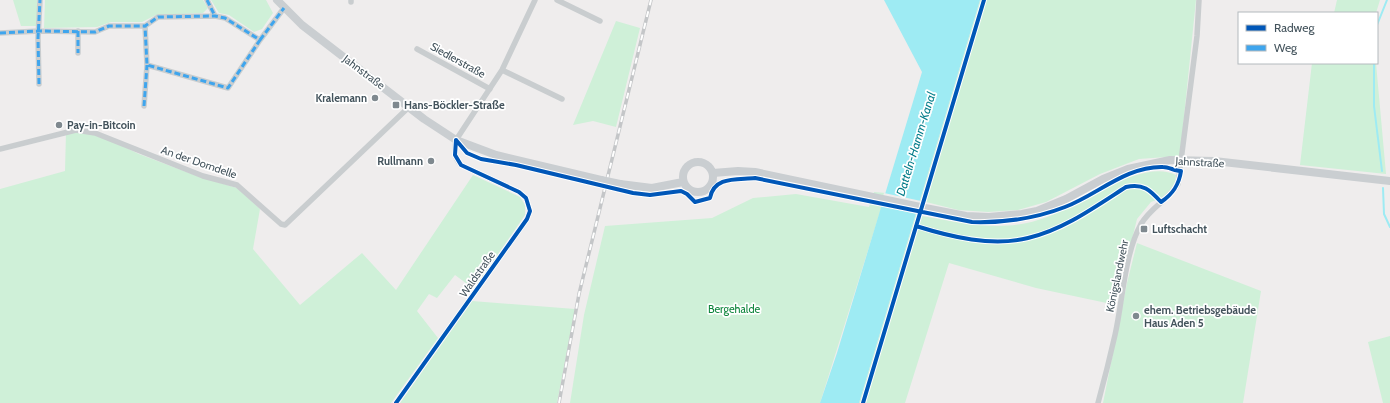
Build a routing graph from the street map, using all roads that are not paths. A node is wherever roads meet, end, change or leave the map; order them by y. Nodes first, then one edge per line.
1 (40, 0) edge
2 (207, 0) edge
3 (277, 0) edge
4 (535, 0) edge
5 (557, 0) edge
6 (1199, 0) edge
7 (284, 8) junction
8 (215, 16) junction
9 (600, 21) dead end
10 (145, 26) junction
11 (39, 31) junction
12 (78, 32) junction
13 (0, 33) edge
14 (260, 40) junction
15 (417, 49) dead end
16 (78, 53) dead end
17 (146, 65) junction
18 (502, 70) junction
19 (39, 84) dead end
20 (490, 89) junction
21 (562, 99) dead end
22 (144, 106) dead end
23 (408, 106) junction
24 (456, 140) junction
25 (0, 149) edge
26 (1182, 160) junction
27 (713, 173) junction
28 (1390, 181) edge
29 (683, 182) junction
30 (396, 403) edge
31 (1098, 403) edge

1 - 11 street
2 - 8 street
3 - 7 main road, Jahnstraße
4 - 18 street
5 - 9 street
6 - 26 street, Königslandwehr
7 - 14 street
7 - 23 main road, Jahnstraße
8 - 10 street
8 - 14 street
10 - 12 street
10 - 17 street
11 - 12 street
11 - 13 street
11 - 19 street
12 - 16 street
14 - 17 street
15 - 20 street, Siedlerstraße
17 - 22 street
18 - 20 street
18 - 21 street
20 - 24 street
23 - 24 main road, Jahnstraße
23 - 25 street, An der Dorndelle
24 - 29 main road, Jahnstraße, bridge
24 - 30 street, Waldstraße
26 - 27 main road, Jahnstraße
26 - 28 main road, Jahnstraße
26 - 31 street, Königslandwehr
27 - 29 main road
27 - 29 main road

